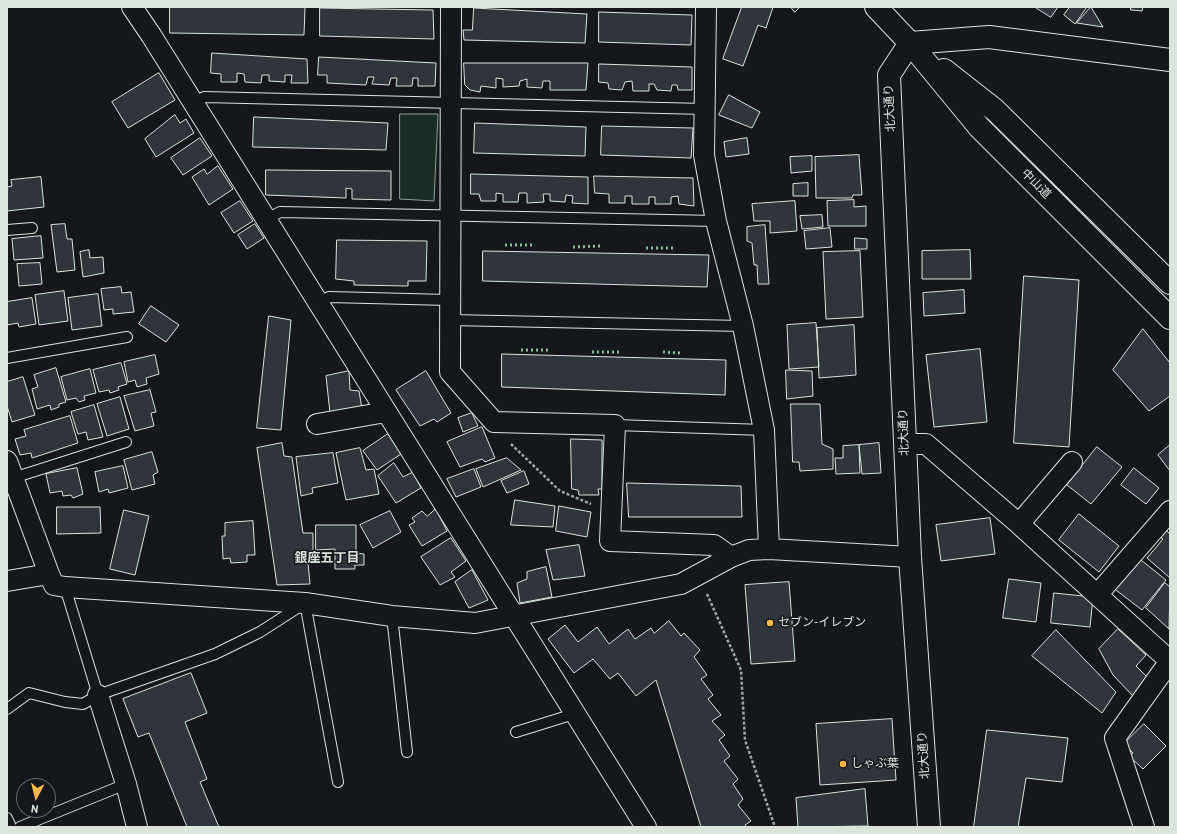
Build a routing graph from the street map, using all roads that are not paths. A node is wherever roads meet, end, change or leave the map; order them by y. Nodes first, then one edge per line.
1 (132, 7) edge
2 (451, 7) edge
3 (706, 7) edge
4 (876, 7) edge
5 (910, 43) junction
6 (1170, 60) edge
7 (450, 102) junction
8 (194, 103) junction
9 (704, 108) junction
10 (450, 216) junction
11 (267, 219) junction
12 (716, 221) junction
13 (32, 228) dead end
14 (7, 230) edge
15 (1170, 283) edge
16 (449, 300) junction
17 (318, 302) junction
18 (1170, 318) edge
19 (449, 320) junction
20 (743, 326) junction
21 (127, 337) dead end
22 (7, 358) edge
23 (386, 412) junction
24 (317, 424) dead end
25 (615, 425) junction
26 (764, 430) junction
27 (126, 442) dead end
28 (905, 444) junction
29 (1072, 462) dead end
30 (10, 470) edge
31 (1170, 511) edge
32 (1019, 524) junction
33 (769, 549) junction
34 (731, 557) junction
35 (910, 557) junction
36 (49, 574) junction
37 (7, 581) edge
38 (65, 587) junction
39 (1097, 595) junction
40 (305, 603) junction
41 (392, 616) junction
42 (514, 616) junction
43 (1170, 661) edge
44 (98, 695) junction
45 (7, 709) edge
46 (574, 714) junction
47 (516, 732) dead end
48 (407, 752) dead end
49 (338, 782) dead end
50 (126, 784) junction
51 (7, 818) edge
52 (11, 827) edge
53 (20, 827) edge
54 (137, 827) edge
55 (646, 827) edge
56 (929, 827) edge
57 (1144, 827) edge

1 - 8 street
2 - 7 street
3 - 9 street
4 - 5 main road, 中山道
5 - 6 main road
5 - 15 main road, 中山道
5 - 18 main road, 中山道
5 - 28 main road, 北大通り
7 - 8 lane
7 - 9 lane
7 - 10 street
8 - 11 street
9 - 12 street
10 - 11 lane
10 - 12 lane
10 - 16 street
11 - 17 street
12 - 20 street
13 - 14 lane
16 - 17 lane
16 - 19 street
17 - 23 street
19 - 20 lane
19 - 25 street
20 - 26 street
21 - 22 lane
23 - 24 street
23 - 42 street
25 - 26 lane
25 - 34 street
26 - 33 street
27 - 30 lane
28 - 32 street
28 - 35 main road, 北大通り
29 - 32 street
30 - 36 street
31 - 39 street
32 - 39 street
33 - 34 street
33 - 35 street
34 - 42 street
35 - 56 main road, 北大通り
36 - 37 street
36 - 38 street
38 - 40 street
38 - 44 lane
39 - 43 street
40 - 41 street
40 - 44 lane
40 - 49 lane
41 - 42 street
41 - 48 lane
42 - 46 street
43 - 57 street
44 - 45 lane
44 - 50 street
46 - 47 lane
46 - 55 street
50 - 53 lane
50 - 54 street
51 - 52 lane

